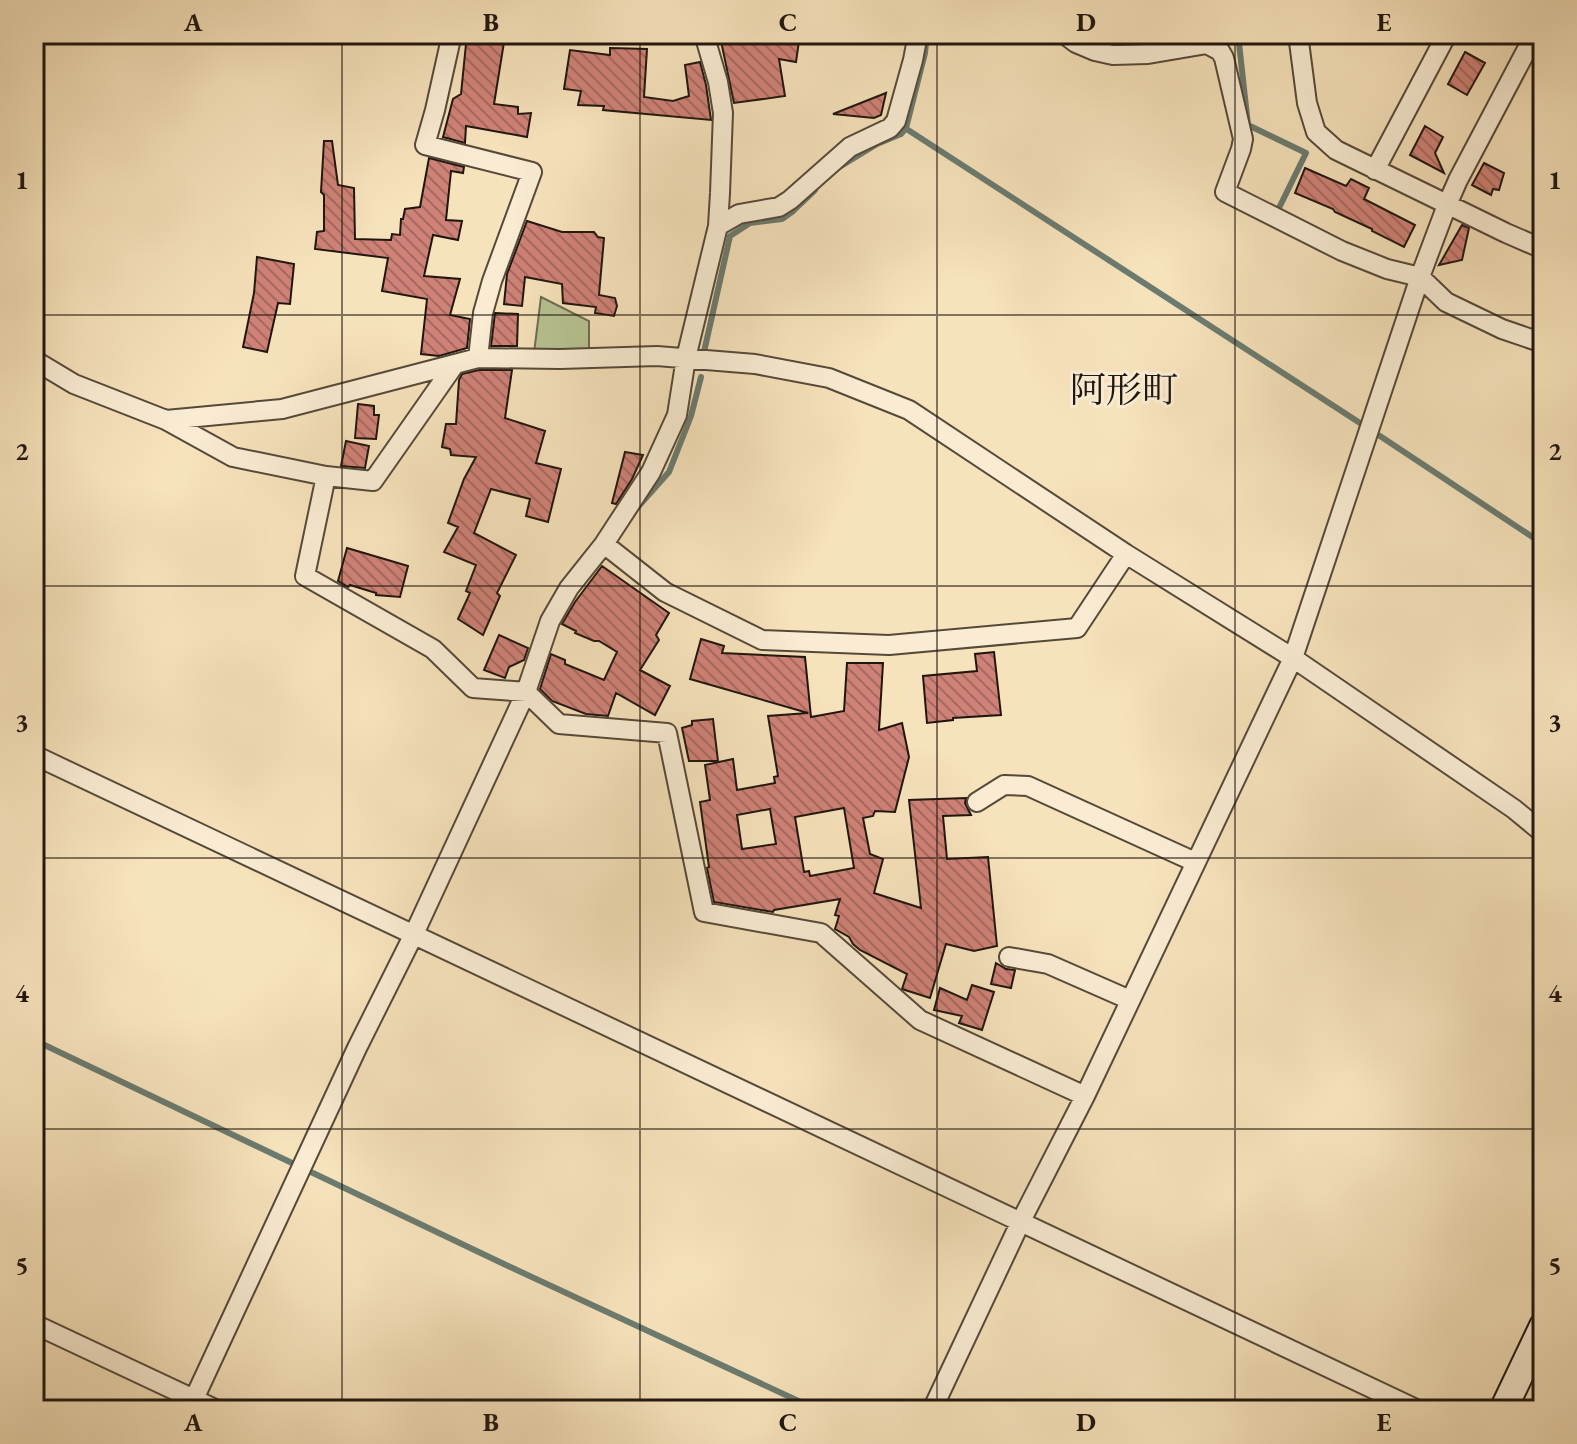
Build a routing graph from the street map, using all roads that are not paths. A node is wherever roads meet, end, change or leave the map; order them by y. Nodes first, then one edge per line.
1 (452, 34) edge
2 (704, 34) edge
3 (918, 34) edge
4 (1064, 34) edge
5 (1298, 34) edge
6 (1447, 34) edge
7 (1535, 34) edge
8 (1375, 170) junction
9 (1447, 205) junction
10 (718, 226) junction
11 (1543, 248) edge
12 (1420, 277) junction
13 (1543, 343) edge
14 (478, 358) junction
15 (686, 358) junction
16 (34, 360) edge
17 (455, 364) junction
18 (166, 420) junction
19 (326, 476) junction
20 (604, 544) junction
21 (1126, 554) junction
22 (1293, 658) junction
23 (526, 692) junction
24 (34, 755) edge
25 (977, 802) dead end
26 (1543, 833) edge
27 (1195, 862) junction
28 (414, 934) junction
29 (1009, 957) dead end
30 (1130, 1000) junction
31 (1085, 1096) junction
32 (1021, 1221) junction
33 (34, 1324) edge
34 (1543, 1326) edge
35 (194, 1399) junction
36 (217, 1410) edge
37 (932, 1410) edge
38 (1418, 1410) edge
39 (1503, 1410) edge

1 - 14 street
2 - 10 street
3 - 10 street
4 - 12 street
5 - 8 street
6 - 8 street
7 - 9 street
8 - 9 street
9 - 11 street
9 - 12 street
10 - 15 street
12 - 13 street
12 - 22 street
14 - 15 street
14 - 17 street
15 - 20 street
15 - 21 street
16 - 18 street
17 - 18 street
17 - 19 street
18 - 19 street
19 - 23 street
20 - 21 street
20 - 23 street
21 - 22 street
22 - 26 street
22 - 27 street
23 - 28 street
23 - 31 street
24 - 28 street
25 - 27 street
27 - 30 street
28 - 32 street
28 - 35 street
29 - 30 street
30 - 31 street
31 - 32 street
32 - 37 street
32 - 38 street
33 - 35 street
34 - 39 main road
35 - 36 street

